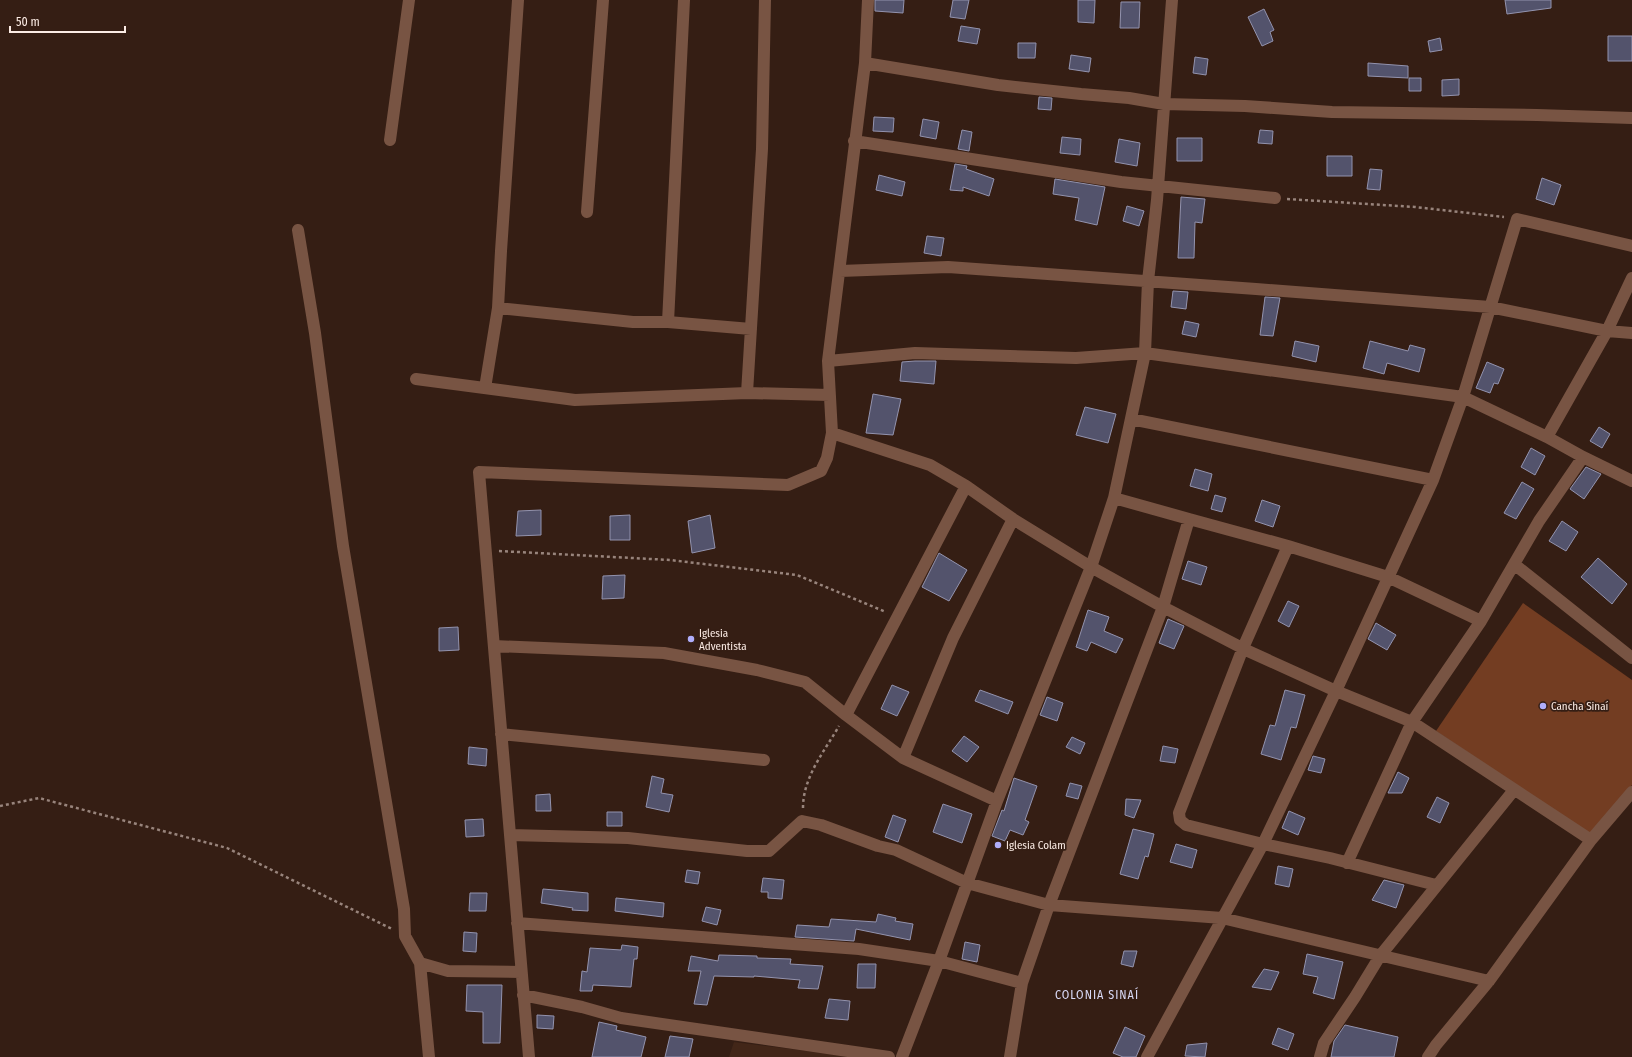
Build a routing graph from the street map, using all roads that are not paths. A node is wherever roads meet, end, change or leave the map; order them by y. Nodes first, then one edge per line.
1 (409, 0) edge
2 (518, 0) edge
3 (603, 0) edge
4 (684, 0) edge
5 (765, 0) edge
6 (868, 0) edge
7 (1172, 0) edge
8 (865, 64) junction
9 (1164, 104) junction
10 (1632, 118) edge
11 (390, 140) dead end
12 (854, 141) junction
13 (1158, 185) junction
14 (1275, 198) road end
15 (587, 212) dead end
16 (298, 230) dead end
17 (1632, 246) edge
18 (840, 271) junction
19 (1632, 278) edge
20 (1148, 281) junction
21 (1490, 307) junction
22 (498, 308) junction
23 (668, 322) junction
24 (751, 329) junction
25 (1607, 331) junction
26 (1632, 333) edge
27 (1145, 353) junction
28 (828, 362) junction
29 (416, 379) dead end
30 (484, 388) junction
31 (747, 393) junction
32 (830, 395) junction
33 (1463, 397) junction
34 (1131, 419) junction
35 (832, 433) junction
36 (1547, 437) junction
37 (1583, 457) junction
38 (1433, 480) junction
39 (1632, 481) edge
40 (966, 486) junction
41 (1114, 498) junction
42 (1013, 519) junction
43 (1189, 519) junction
44 (1288, 546) junction
45 (1514, 564) junction
46 (1091, 567) junction
47 (1388, 577) junction
48 (1163, 607) junction
49 (1481, 621) junction
50 (494, 646) junction
51 (1243, 648) junction
52 (1632, 658) edge
53 (1336, 691) junction
54 (846, 716) junction
55 (1412, 722) junction
56 (501, 734) junction
57 (903, 758) junction
58 (764, 760) dead end
59 (1514, 790) junction
60 (1632, 792) edge
61 (997, 801) junction
62 (510, 835) junction
63 (1591, 840) junction
64 (1263, 844) junction
65 (1347, 863) junction
66 (967, 883) junction
67 (1436, 885) junction
68 (1049, 905) junction
69 (1222, 918) junction
70 (517, 923) junction
71 (1380, 956) junction
72 (939, 961) junction
73 (420, 963) junction
74 (521, 972) junction
75 (1489, 981) junction
76 (1022, 983) junction
77 (524, 995) junction
78 (429, 1057) edge
79 (529, 1057) edge
80 (889, 1057) edge
81 (902, 1057) edge
82 (1010, 1057) edge
83 (1147, 1057) edge
84 (1320, 1057) edge
85 (1428, 1057) edge

1 - 11 street
2 - 22 street
3 - 15 street
4 - 23 street
5 - 24 street
6 - 8 street
7 - 9 street
8 - 9 street
8 - 12 street
9 - 10 street
9 - 13 street
12 - 13 street
12 - 18 street
13 - 14 street
13 - 20 street
16 - 73 street
17 - 21 street
18 - 20 street
18 - 28 street
19 - 25 street
20 - 21 street
20 - 27 street
21 - 25 street
21 - 33 street
22 - 23 street
22 - 30 street
23 - 24 street
24 - 31 street
25 - 26 street
25 - 36 street
27 - 28 street
27 - 33 street
27 - 34 street
28 - 32 street
29 - 30 street
30 - 31 street
31 - 32 street
32 - 35 street
33 - 36 street
33 - 38 street
34 - 38 street
34 - 41 street
35 - 40 street
35 - 50 street
36 - 37 street
37 - 39 street
37 - 45 street
38 - 47 street
40 - 42 street
40 - 54 street
41 - 43 street
41 - 46 street
42 - 46 street
42 - 57 street
43 - 44 street
43 - 48 street
44 - 47 street
44 - 51 street
45 - 49 street
45 - 52 street
46 - 48 street
46 - 61 street
47 - 49 street
47 - 53 street
48 - 51 street
48 - 68 street
49 - 55 street
50 - 54 street
50 - 56 street
51 - 53 street
51 - 64 street
53 - 55 street
53 - 64 street
54 - 57 street
55 - 59 street
55 - 65 street
56 - 58 street
56 - 62 street
57 - 61 street
59 - 63 street
59 - 67 street
60 - 63 street
61 - 66 street
62 - 66 street
62 - 70 street
63 - 75 street
64 - 65 street
64 - 69 street
65 - 67 street
66 - 68 street
66 - 72 street
67 - 71 street
68 - 69 street
68 - 76 street
69 - 71 street
69 - 83 street
70 - 72 street
70 - 74 street
71 - 75 street
71 - 84 street
72 - 76 street
72 - 81 street
73 - 74 street
73 - 78 street
74 - 77 street
75 - 85 street
76 - 82 street
77 - 79 street
77 - 80 street

